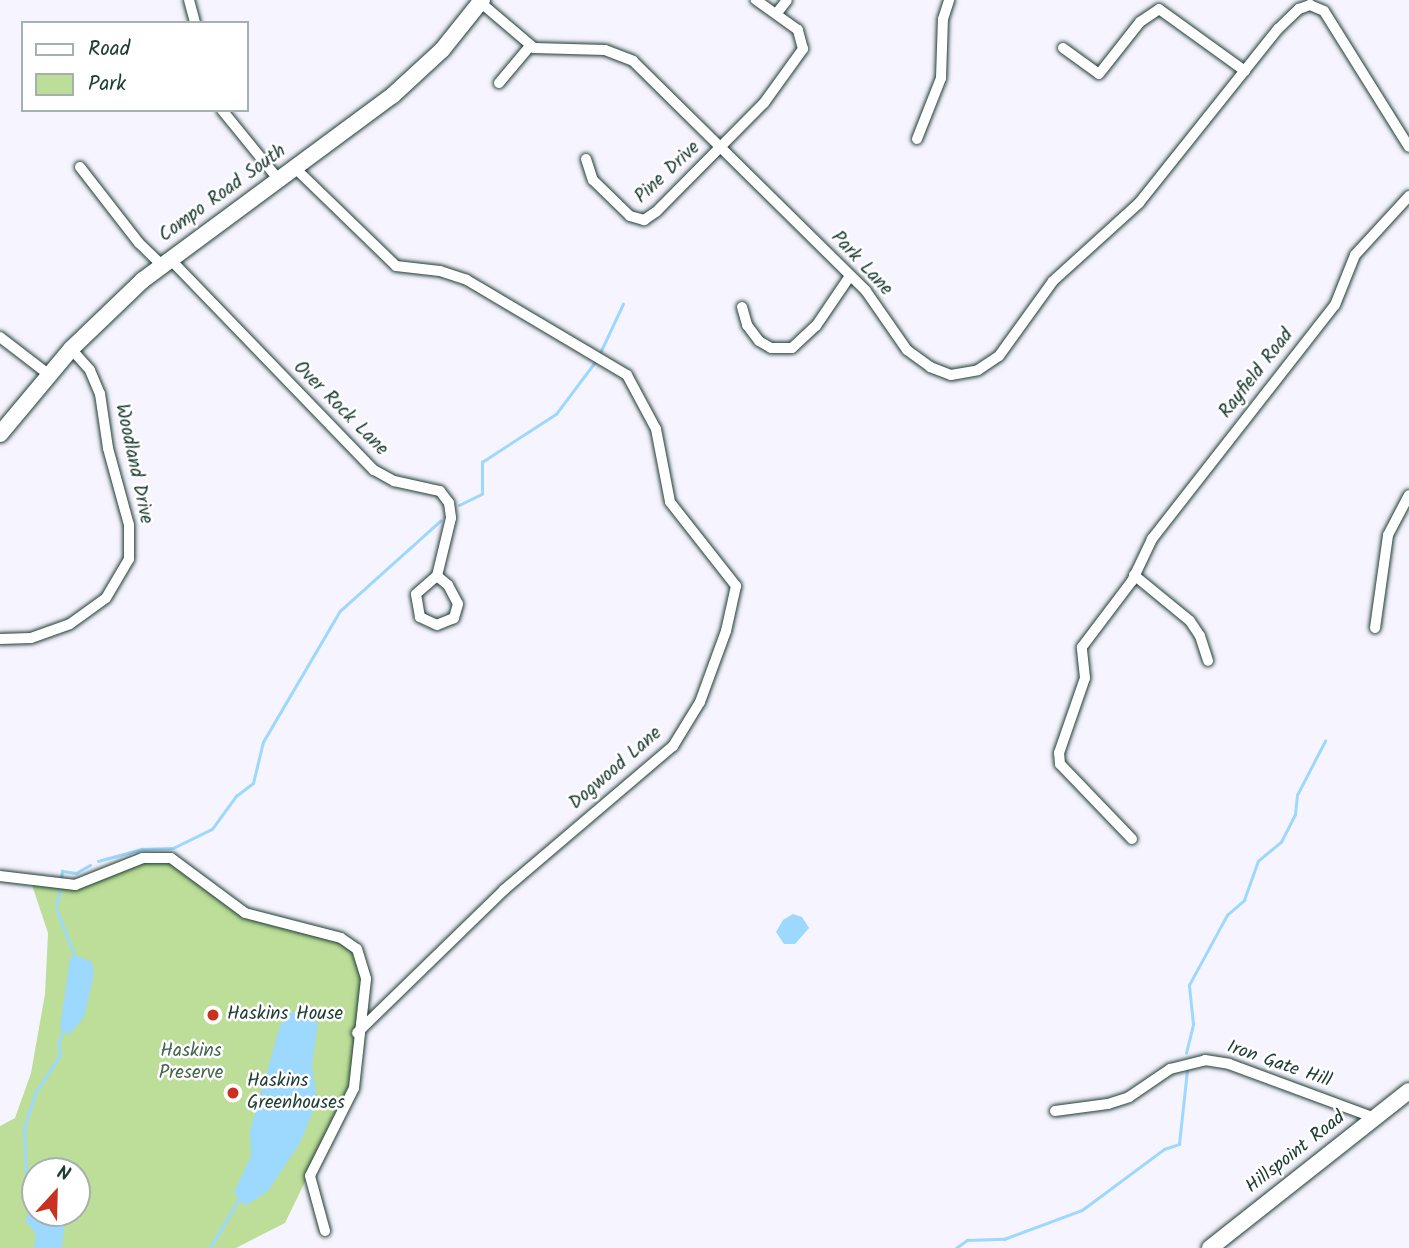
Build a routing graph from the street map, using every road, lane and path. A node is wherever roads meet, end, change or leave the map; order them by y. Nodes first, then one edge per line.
1 (189, 0) edge
2 (755, 0) edge
3 (787, 0) edge
4 (949, 0) edge
5 (481, 1) edge
6 (777, 13) junction
7 (194, 21) edge
8 (530, 46) junction
9 (1063, 48) dead end
10 (1245, 71) junction
11 (499, 83) dead end
12 (224, 112) edge
13 (917, 139) dead end
14 (720, 147) junction
15 (1409, 147) edge
16 (586, 159) dead end
17 (80, 167) dead end
18 (295, 168) junction
19 (278, 179) junction
20 (1409, 196) edge
21 (165, 261) junction
22 (850, 276) junction
23 (742, 307) dead end
24 (0, 337) edge
25 (71, 349) junction
26 (48, 374) junction
27 (0, 434) edge
28 (1409, 495) edge
29 (1134, 575) junction
30 (437, 576) junction
31 (1375, 628) dead end
32 (0, 639) edge
33 (1208, 662) dead end
34 (1132, 839) dead end
35 (0, 876) edge
36 (365, 995) junction
37 (386, 1007) junction
38 (357, 1033) junction
39 (1409, 1091) edge
40 (1055, 1111) dead end
41 (1375, 1118) junction
42 (325, 1231) dead end
43 (1210, 1248) edge

1 - 7 street
2 - 6 street
3 - 6 street
4 - 13 street
5 - 8 street
5 - 18 main road, Compo Road South
6 - 14 street, Pine Drive
8 - 11 street
8 - 14 street, Park Lane
9 - 10 street
10 - 15 street, Park Lane
10 - 22 street, Park Lane
12 - 19 street
14 - 16 street, Pine Drive
14 - 22 street, Park Lane
17 - 21 street, Over Rock Lane
18 - 19 main road, Compo Road South
18 - 37 street, Dogwood Lane
19 - 21 main road, Compo Road South
20 - 29 street, Rayfield Road
21 - 25 main road, Compo Road South
21 - 30 street, Over Rock Lane
22 - 23 street
24 - 26 street
25 - 26 main road, Compo Road South
25 - 32 street, Woodland Drive
26 - 27 main road, Compo Road South
28 - 31 street
29 - 33 street
29 - 34 street, Rayfield Road
30 - 30 street, Over Rock Lane
35 - 36 street
36 - 37 street
36 - 38 street
37 - 38 street, Dogwood Lane
38 - 42 street
39 - 41 main road, Hillspoint Road
40 - 41 street, Iron Gate Hill
41 - 43 main road, Hillspoint Road

